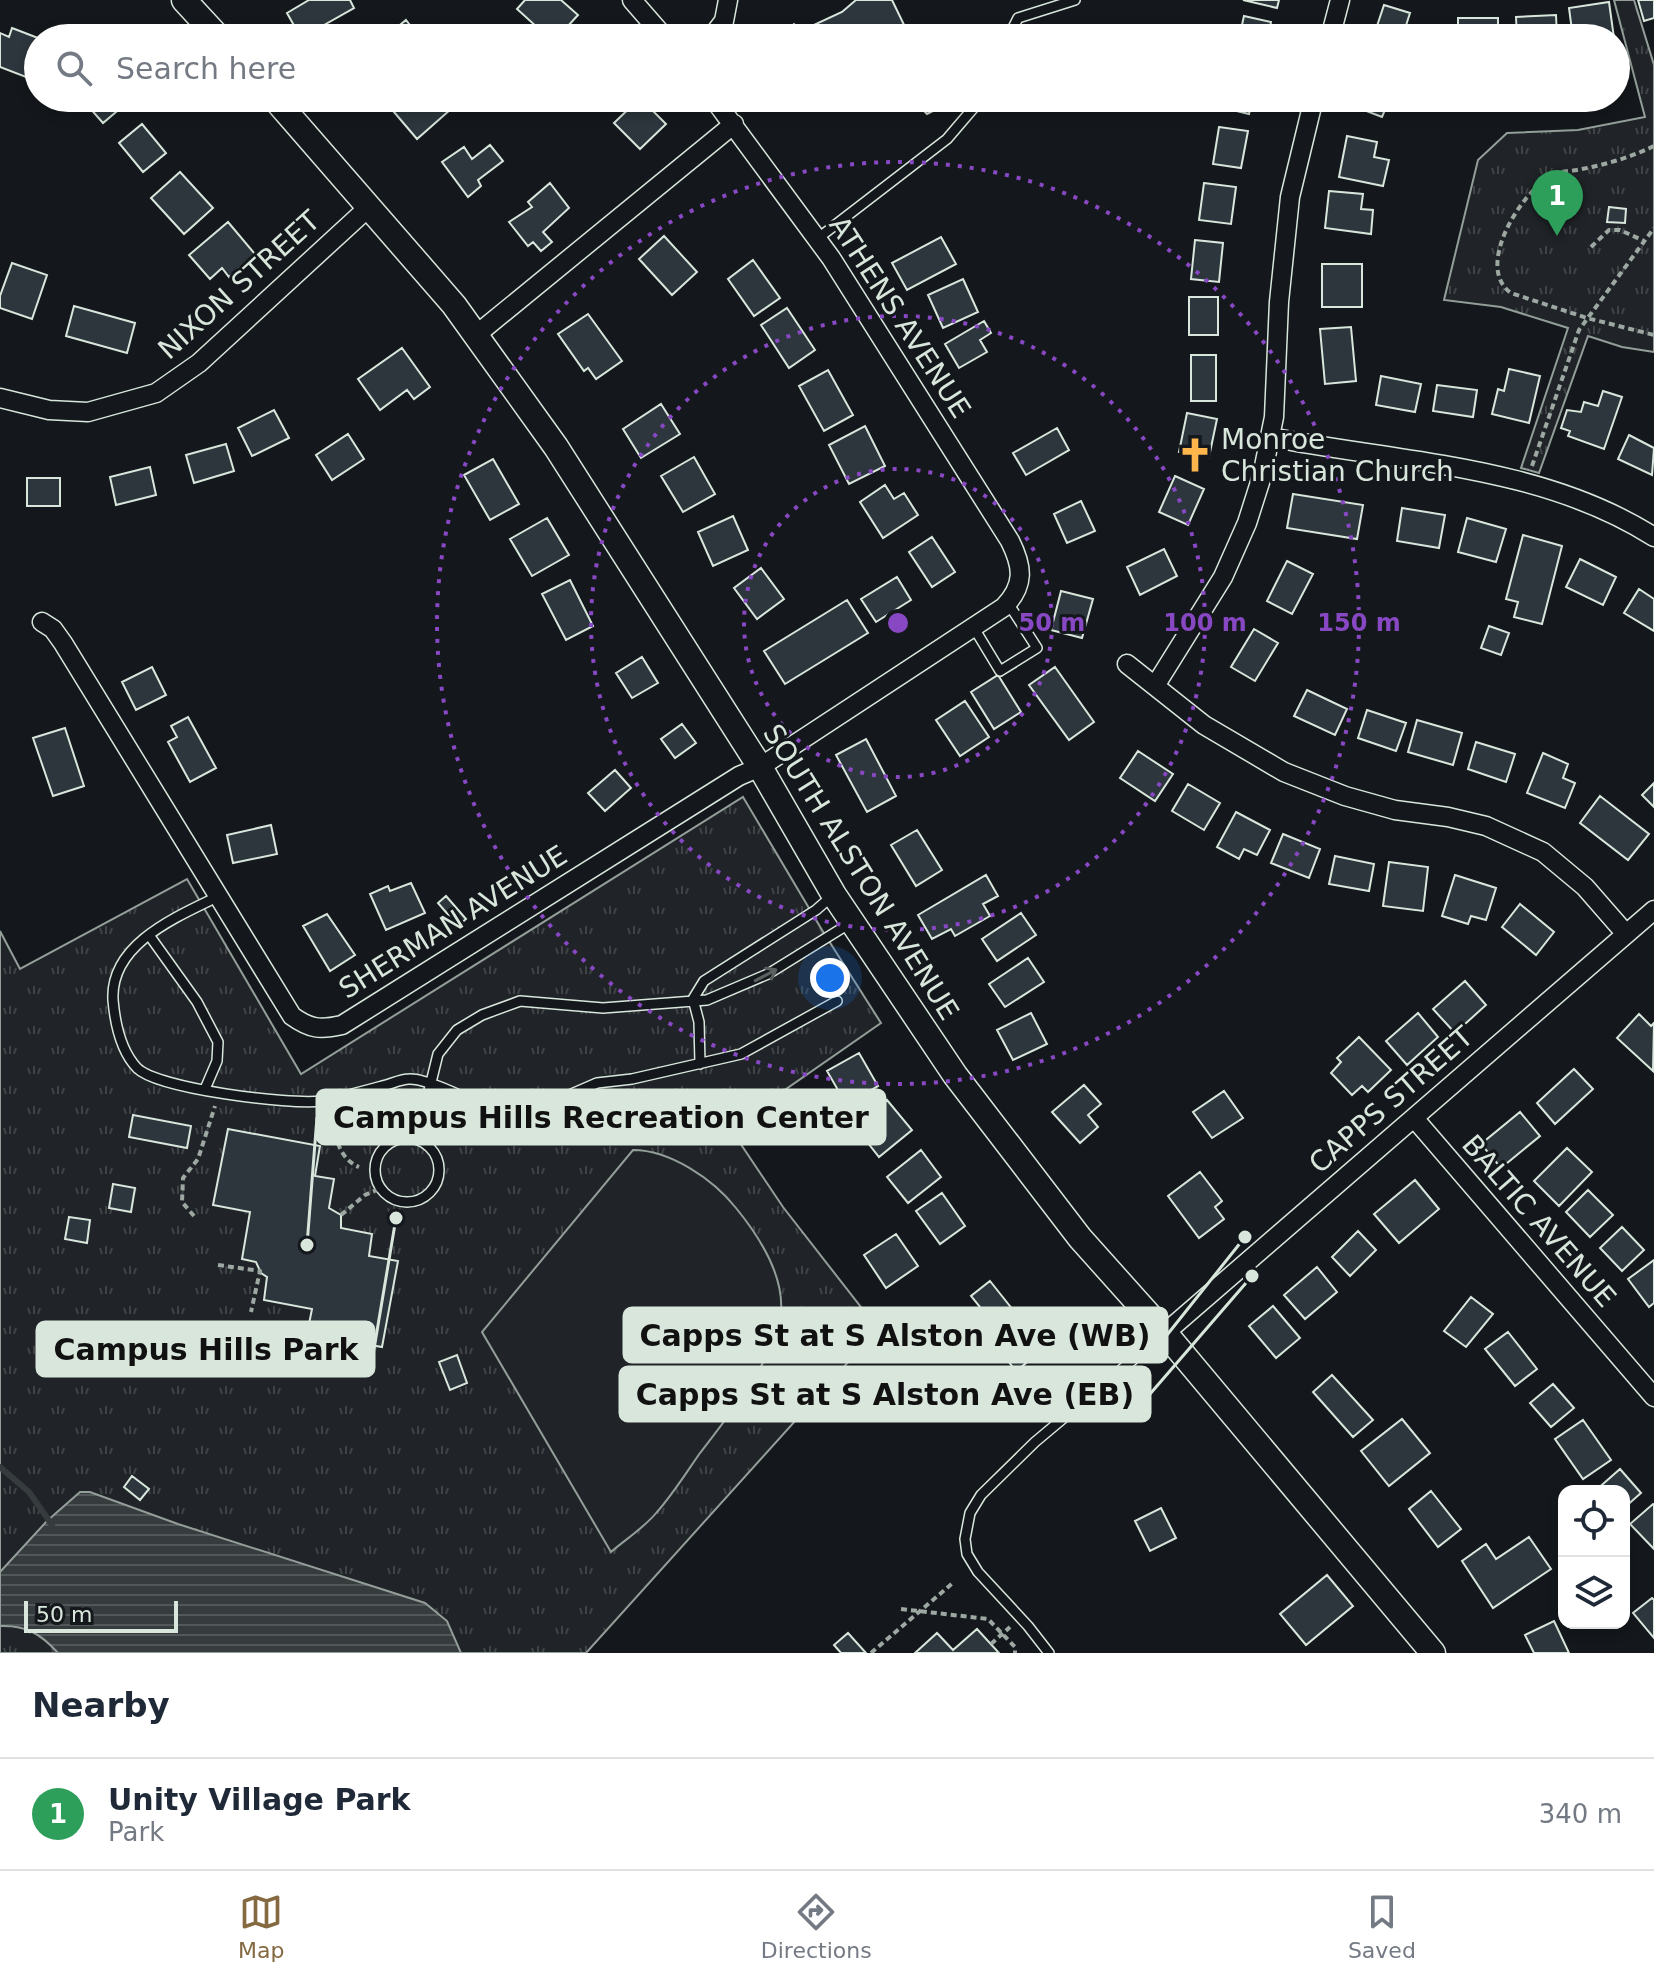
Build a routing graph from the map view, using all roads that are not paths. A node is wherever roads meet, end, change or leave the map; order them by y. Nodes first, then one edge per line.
1 (184, 0) edge
2 (632, 0) edge
3 (728, 0) edge
4 (1075, 0) edge
5 (1340, 0) edge
6 (206, 24) edge
7 (653, 24) edge
8 (722, 24) edge
9 (1015, 24) edge
10 (1334, 24) edge
11 (286, 112) edge
12 (724, 112) edge
13 (970, 112) edge
14 (1311, 112) edge
15 (734, 124) junction
16 (370, 206) junction
17 (817, 239) junction
18 (476, 335) junction
19 (0, 398) edge
20 (1270, 437) junction
21 (1654, 537) edge
22 (1022, 577) joint
23 (1008, 603) junction
24 (42, 622) dead end
25 (974, 628) junction
26 (1127, 664) dead end
27 (1155, 686) junction
28 (760, 767) junction
29 (834, 895) junction
30 (219, 896) junction
31 (1654, 910) edge
32 (852, 922) junction
33 (1626, 934) junction
34 (149, 935) junction
35 (693, 999) junction
36 (837, 1001) dead end
37 (700, 1064) junction
38 (429, 1085) junction
39 (205, 1089) junction
40 (1414, 1118) junction
41 (417, 1139) junction
42 (1165, 1333) junction
43 (1654, 1397) edge
44 (1049, 1653) edge
45 (1433, 1653) edge

1 - 6 street
2 - 7 street
3 - 8 street
4 - 9 lane
5 - 10 street
11 - 16 street, SOUTH ALSTON AVENUE
12 - 15 street, ATHENS AVENUE
13 - 17 lane
14 - 20 street
15 - 17 street, ATHENS AVENUE
15 - 18 street
16 - 18 street, SOUTH ALSTON AVENUE
16 - 19 street, NIXON STREET
17 - 22 street, ATHENS AVENUE
18 - 28 street, SOUTH ALSTON AVENUE
20 - 21 street
20 - 27 street
22 - 23 street, SHERMAN AVENUE
23 - 25 street, SHERMAN AVENUE
23 - 25 lane
24 - 30 street, SHERMAN AVENUE
25 - 28 street, SHERMAN AVENUE
26 - 27 street
27 - 33 street
28 - 29 street, SOUTH ALSTON AVENUE
28 - 30 street, SHERMAN AVENUE
29 - 32 street, SOUTH ALSTON AVENUE
29 - 35 lane
30 - 34 lane
31 - 33 street, CAPPS STREET
35 -> 32 lane
32 - 42 street, SOUTH ALSTON AVENUE
33 - 40 street, CAPPS STREET
34 - 39 lane
34 - 39 lane
35 - 37 lane
35 - 38 lane
36 - 37 lane
37 - 38 lane
38 - 39 lane
38 - 41 lane
40 - 42 street, CAPPS STREET
40 - 43 street, BALTIC AVENUE
41 - 41 lane
42 - 44 lane
42 - 45 street, SOUTH ALSTON AVENUE

